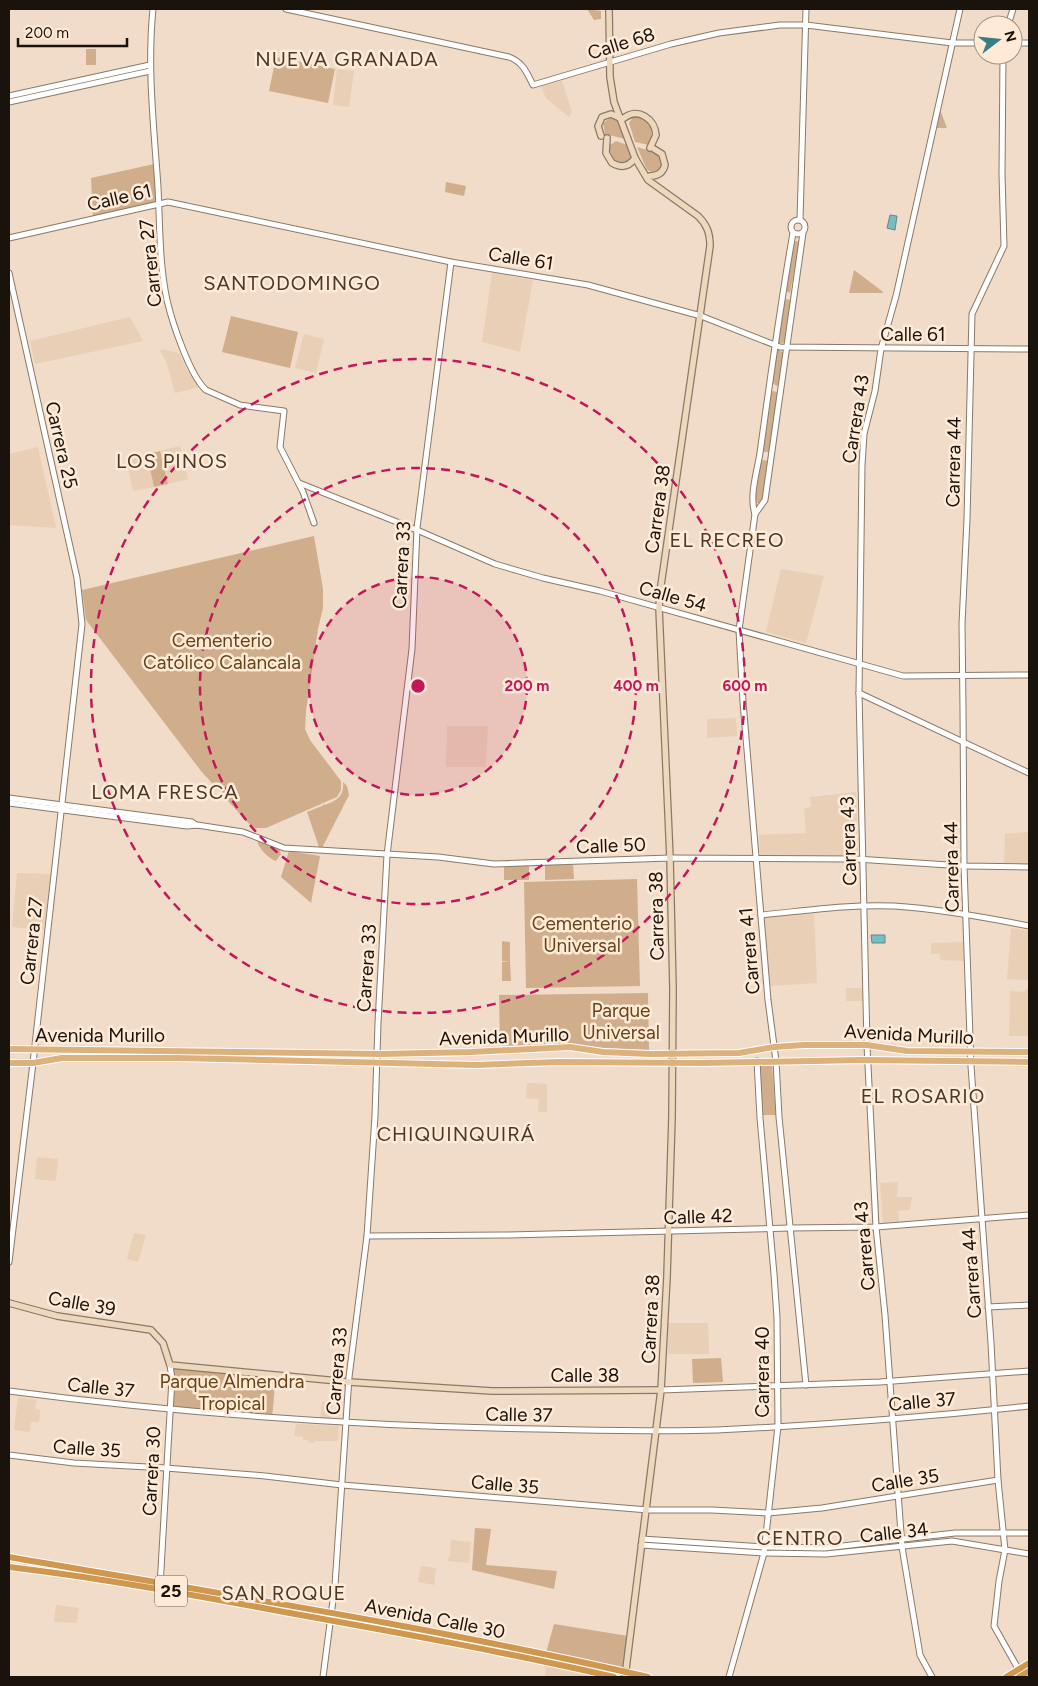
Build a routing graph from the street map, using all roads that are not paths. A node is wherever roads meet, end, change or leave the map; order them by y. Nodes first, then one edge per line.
1 (153, 9) edge
2 (286, 9) edge
3 (610, 9) edge
4 (806, 9) edge
5 (960, 9) edge
6 (806, 25) junction
7 (952, 43) junction
8 (973, 43) edge
9 (610, 62) junction
10 (150, 64) junction
11 (1002, 65) edge
12 (150, 71) junction
13 (11, 98) edge
14 (623, 120) junction
15 (670, 154) dead end
16 (636, 156) junction
17 (664, 158) junction
18 (650, 176) junction
19 (656, 186) junction
20 (159, 203) junction
21 (800, 220) junction
22 (793, 233) junction
23 (803, 233) junction
24 (9, 238) edge
25 (451, 262) junction
26 (9, 273) edge
27 (700, 316) junction
28 (774, 346) junction
29 (787, 348) junction
30 (881, 349) junction
31 (971, 349) junction
32 (1029, 349) edge
33 (299, 483) junction
34 (319, 493) junction
35 (307, 501) junction
36 (755, 514) junction
37 (314, 523) dead end
38 (417, 530) junction
39 (659, 608) junction
40 (82, 624) joint
41 (739, 630) junction
42 (860, 663) junction
43 (1029, 675) edge
44 (963, 676) junction
45 (859, 693) junction
46 (963, 742) junction
47 (1029, 772) edge
48 (9, 798) edge
49 (9, 803) edge
50 (62, 807) junction
51 (387, 855) junction
52 (670, 858) junction
53 (756, 859) junction
54 (863, 859) junction
55 (964, 866) junction
56 (1029, 867) edge
57 (865, 906) junction
58 (966, 914) junction
59 (761, 915) junction
60 (1029, 926) edge
61 (867, 1045) junction
62 (774, 1047) junction
63 (9, 1050) edge
64 (34, 1050) junction
65 (1029, 1052) edge
66 (971, 1053) junction
67 (376, 1054) junction
68 (672, 1054) junction
69 (868, 1060) junction
70 (776, 1061) junction
71 (376, 1062) junction
72 (672, 1062) junction
73 (757, 1062) junction
74 (971, 1062) junction
75 (1029, 1062) edge
76 (9, 1063) edge
77 (33, 1063) junction
78 (1029, 1215) edge
79 (982, 1220) junction
80 (876, 1227) junction
81 (790, 1228) junction
82 (769, 1229) junction
83 (668, 1232) junction
84 (367, 1236) junction
85 (9, 1262) edge
86 (9, 1303) edge
87 (1029, 1305) edge
88 (988, 1307) junction
89 (151, 1330) joint
90 (170, 1365) junction
91 (1029, 1372) edge
92 (993, 1375) junction
93 (349, 1382) junction
94 (889, 1382) junction
95 (806, 1386) junction
96 (778, 1387) junction
97 (661, 1390) junction
98 (9, 1391) edge
99 (1029, 1406) edge
100 (170, 1408) junction
101 (994, 1410) junction
102 (892, 1419) junction
103 (346, 1423) junction
104 (778, 1426) junction
105 (656, 1430) junction
106 (9, 1455) edge
107 (166, 1468) junction
108 (998, 1480) junction
109 (342, 1485) junction
110 (898, 1496) junction
111 (646, 1510) junction
112 (768, 1513) junction
113 (1002, 1532) junction
114 (1029, 1533) edge
115 (901, 1538) junction
116 (642, 1542) junction
117 (902, 1547) junction
118 (764, 1550) junction
119 (1005, 1550) junction
120 (1029, 1554) edge
121 (9, 1557) edge
122 (9, 1566) edge
123 (160, 1586) junction
124 (332, 1617) junction
125 (1029, 1663) edge
126 (1029, 1671) edge
127 (626, 1675) edge
128 (1021, 1675) edge
129 (323, 1677) edge
130 (614, 1677) edge
131 (648, 1677) edge
132 (728, 1677) edge
133 (932, 1677) edge
134 (1006, 1677) edge

1 - 10 street, Carrera 27
2 - 9 street, Calle 68
3 - 9 main road, Carrera 38
4 - 6 street
5 - 7 street, Carrera 43
6 - 7 street, Calle 68
6 - 9 street, Calle 68
6 - 21 street
7 - 8 street, Calle 68
7 - 30 street, Carrera 43
9 - 14 main road, Carrera 38
10 - 12 street, Carrera 27
10 - 13 street
11 - 31 street, Carrera 44
12 - 13 street
12 - 20 street, Carrera 27
14 - 16 main road, Carrera 38
14 - 16 main road
14 - 17 main road
15 - 17 main road
16 - 18 main road, Carrera 38
16 - 19 main road, Carrera 38
17 - 18 main road
18 - 19 main road, Carrera 38
19 - 27 main road, Carrera 38
20 - 24 street, Calle 61
20 - 25 street, Calle 61
20 - 33 street, Carrera 27
21 - 22 street
21 - 23 street
22 - 23 street
22 - 28 street, Carrera 41
23 - 29 street
25 - 27 street, Calle 61
25 - 38 street, Carrera 33
26 - 40 street, Carrera 25
27 - 28 street, Calle 61
27 - 39 main road, Carrera 38
28 - 29 street, Calle 61
28 - 36 street, Carrera 41
29 - 30 street, Calle 61
29 - 36 street
30 - 31 street, Calle 61
30 - 42 street, Carrera 43
31 - 32 street, Calle 61
31 - 44 street, Carrera 44
33 - 34 street, Calle 54
33 - 35 street
34 - 35 street
34 - 38 street, Calle 54
35 - 37 street
36 - 41 street, Carrera 41
38 - 39 street, Calle 54
38 - 51 street, Carrera 33
39 - 41 street, Calle 54
39 - 52 main road, Carrera 38
40 - 50 street, Carrera 27
41 - 42 street, Calle 54
41 - 53 street, Carrera 41
42 - 44 street, Calle 54
42 - 45 street, Carrera 43
43 - 44 street, Calle 54
44 - 46 street, Carrera 44
45 - 46 street
45 - 54 street, Carrera 43
46 - 47 street
46 - 55 street, Carrera 44
48 - 50 street, Calle 50
49 - 50 street, Calle 50
50 - 51 street, Calle 50
50 - 64 street, Carrera 27
51 - 52 street, Calle 50
51 - 67 street, Carrera 33
52 - 53 street, Calle 50
52 - 68 main road, Carrera 38
53 - 54 street, Calle 50
53 - 59 street, Carrera 41
54 - 55 street, Calle 50
54 - 57 street, Carrera 43
55 - 56 street, Calle 50
55 - 58 street, Carrera 44
57 - 58 street
57 - 59 street
57 - 61 street, Carrera 43
58 - 60 street
58 - 66 street, Carrera 44
59 - 62 street, Carrera 41
61 - 62 main road, Avenida Murillo
61 - 66 main road, Avenida Murillo
61 - 69 street, Carrera 43
62 - 68 main road, Avenida Murillo
62 - 70 street, Carrera 41
63 - 64 main road, Avenida Murillo
64 - 67 main road, Avenida Murillo
64 - 77 street, Carrera 27
65 - 66 main road, Avenida Murillo
66 - 74 street, Carrera 44
67 - 68 main road, Avenida Murillo
67 - 71 street, Carrera 33
68 - 72 main road, Carrera 38
69 - 70 main road, Avenida Murillo
69 - 74 main road, Avenida Murillo
69 - 80 street, Carrera 43
70 - 73 main road, Avenida Murillo
70 - 81 street, Carrera 41
71 - 72 main road, Avenida Murillo
71 - 77 main road, Avenida Murillo
71 - 84 street, Carrera 33
72 - 73 main road, Avenida Murillo
72 - 83 main road, Carrera 38
73 - 82 street, Carrera 40
74 - 75 main road, Avenida Murillo
74 - 79 street, Carrera 44
76 - 77 main road, Avenida Murillo
77 - 85 street, Carrera 27
78 - 79 street, Calle 42
79 - 80 street, Calle 42
79 - 88 street, Carrera 44
80 - 81 street, Calle 42
80 - 94 street, Carrera 43
81 - 82 street, Calle 42
81 - 95 street, Carrera 41
82 - 83 street, Calle 42
82 - 96 street, Carrera 40
83 - 84 street, Calle 42
83 - 97 main road, Carrera 38
84 - 93 street, Carrera 33
86 - 89 main road, Calle 39
87 - 88 street
88 - 92 street, Carrera 44
89 - 90 main road, Carrera 30
90 - 93 main road, Calle 38
90 - 100 street, Carrera 30
91 - 92 street, Calle 38
92 - 94 street, Calle 38
92 - 101 street, Carrera 44
93 - 97 main road, Calle 38
93 - 103 street, Carrera 33
94 - 95 street, Calle 38
94 - 102 street, Carrera 43
95 - 96 street, Calle 38
96 - 97 street, Calle 38
96 - 104 street, Carrera 40
97 - 105 main road, Carrera 38
98 - 100 street, Calle 37
99 - 101 street, Calle 37
100 - 103 street, Calle 37
100 - 107 street, Carrera 30
101 - 102 street, Calle 37
101 - 108 street, Carrera 44
102 - 104 street, Calle 37
102 - 110 street, Carrera 43
103 - 105 street, Calle 37
103 - 109 street, Carrera 33
104 - 105 street, Calle 37
104 - 112 street, Carrera 40
105 - 111 main road, Carrera 38
106 - 107 street, Calle 35
107 - 109 street, Calle 35
107 - 123 street, Carrera 30
108 - 110 street, Calle 35
108 - 113 street, Carrera 44
109 - 111 street, Calle 35
109 - 124 street, Carrera 33
110 - 112 street, Calle 35
110 - 115 street, Carrera 43
111 - 112 street, Calle 35
111 - 116 main road, Carrera 38
112 - 118 street, Carrera 40
113 - 114 street, Calle 34
113 - 115 street, Calle 34
113 - 119 street, Carrera 44
115 - 117 street, Carrera 43
115 - 118 street, Calle 34
116 - 118 street, Calle 34
116 - 127 main road, Carrera 38
117 - 118 street, Calle 34
117 - 119 street, Calle 34
117 - 133 street, Carrera 43
118 - 132 street, Carrera 40
119 - 120 street, Calle 34
119 - 128 street, Carrera 44
121 - 123 highway, Avenida Calle 30 / 25
122 - 123 highway, Avenida Calle 30 / 25
123 - 124 highway, Avenida Calle 30 / 25
124 - 127 highway, Avenida Calle 30 / 25
124 - 129 street, Carrera 33
124 - 130 highway, Avenida Calle 30 / 25
125 - 128 highway
126 - 128 highway
127 - 131 highway, Avenida Calle 30 / 25
128 - 134 highway

